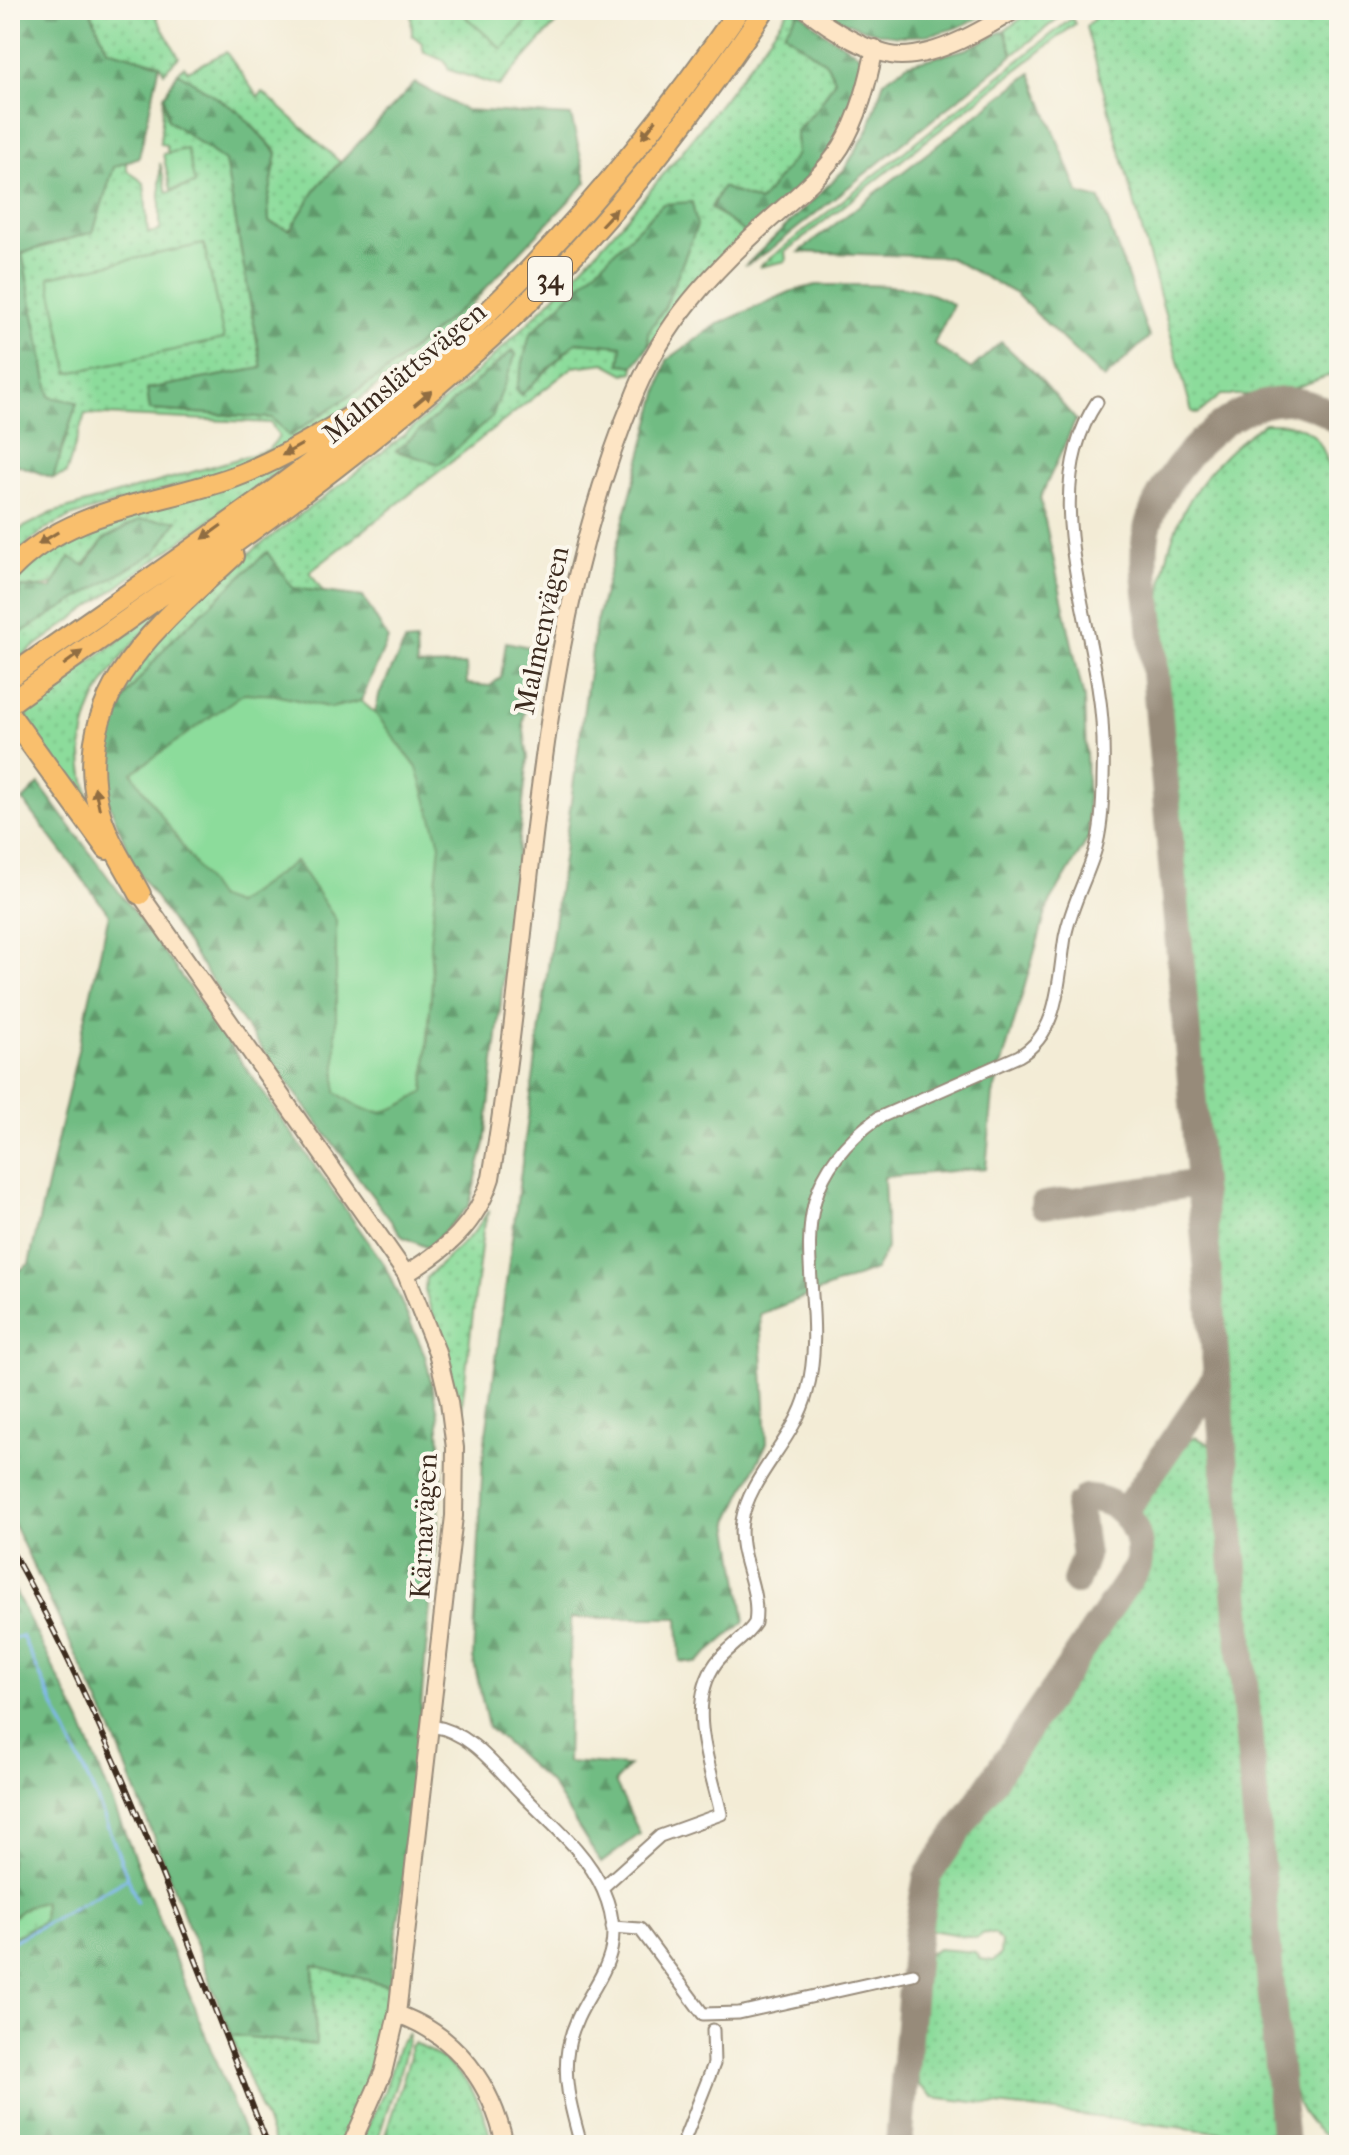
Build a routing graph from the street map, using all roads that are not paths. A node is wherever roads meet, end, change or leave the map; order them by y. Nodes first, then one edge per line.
1 (732, 10) edge
2 (739, 10) edge
3 (764, 10) edge
4 (779, 10) edge
5 (807, 10) edge
6 (1015, 10) edge
7 (875, 48) junction
8 (699, 69) junction
9 (712, 87) junction
10 (408, 384) junction
11 (1097, 402) dead end
12 (298, 496) junction
13 (10, 570) edge
14 (10, 677) edge
15 (10, 703) edge
16 (10, 715) edge
17 (140, 894) junction
18 (406, 1274) junction
19 (431, 1726) junction
20 (602, 1888) junction
21 (612, 1927) junction
22 (913, 1974) dead end
23 (397, 2014) junction
24 (713, 2030) dead end
25 (351, 2145) edge
26 (505, 2145) edge
27 (581, 2145) edge
28 (682, 2145) edge

1 - 8 highway, 34
2 - 8 highway, Malmslättsvägen
3 - 9 highway, Malmslättsvägen
4 - 9 highway, 34
5 - 7 street
6 - 7 street
7 - 18 street, Malmenvägen
8 -> 10 highway, Malmslättsvägen / 34
12 -> 9 highway, Malmslättsvägen / 34
10 -> 13 highway
10 -> 14 highway, Malmslättsvägen / 34
11 - 20 street
15 -> 12 highway, Malmslättsvägen / 34
17 -> 12 highway
16 - 17 highway
17 - 18 street, Kärnavägen
18 - 19 street, Kärnavägen
19 - 20 street
19 - 23 street, Kärnavägen
20 - 21 street
21 - 22 street
21 - 27 street
23 - 25 street, Kärnavägen
23 - 26 street
24 - 28 street

